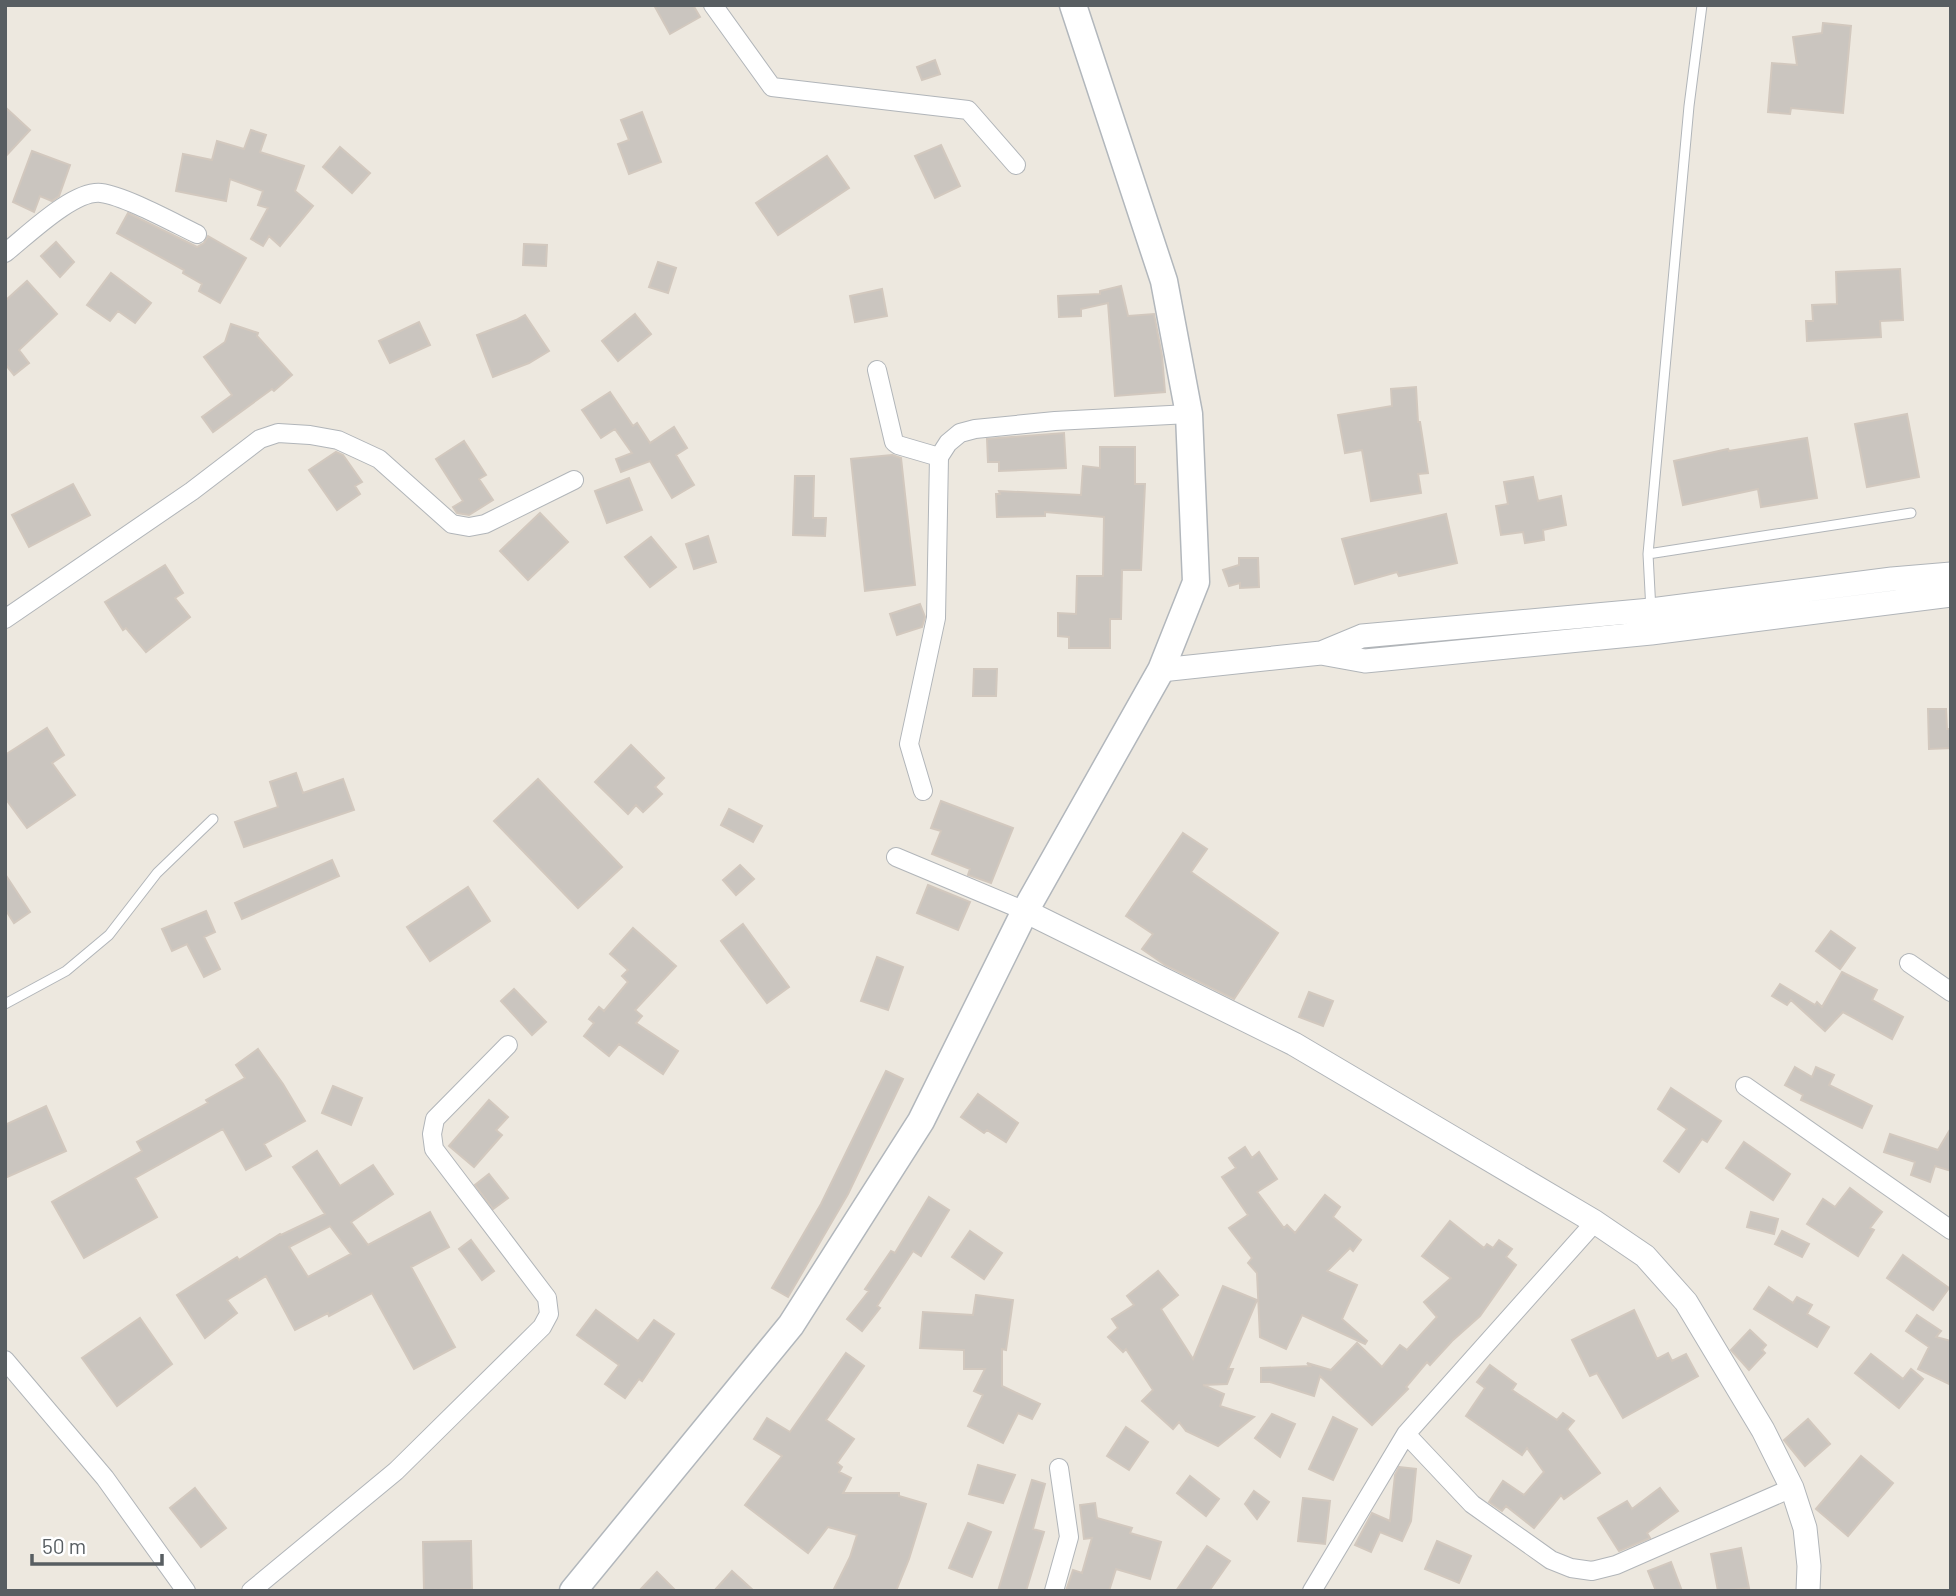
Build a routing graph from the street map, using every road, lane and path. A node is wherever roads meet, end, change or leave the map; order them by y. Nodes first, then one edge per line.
1 (713, 5) edge
2 (1073, 5) edge
3 (1702, 5) edge
4 (1016, 165) dead end
5 (197, 234) dead end
6 (5, 253) edge
7 (877, 370) dead end
8 (1189, 414) junction
9 (939, 457) junction
10 (574, 480) dead end
11 (1911, 513) dead end
12 (1647, 554) junction
13 (1951, 574) edge
14 (1951, 595) edge
15 (1651, 610) junction
16 (5, 619) edge
17 (1651, 634) junction
18 (1321, 653) junction
19 (1161, 670) junction
20 (923, 790) dead end
21 (213, 819) dead end
22 (897, 857) dead end
23 (1025, 911) junction
24 (1909, 963) dead end
25 (1951, 992) edge
26 (5, 1004) edge
27 (508, 1045) dead end
28 (1745, 1086) dead end
29 (1595, 1222) junction
30 (1951, 1230) edge
31 (5, 1360) edge
32 (1406, 1434) junction
33 (1059, 1468) dead end
34 (1792, 1488) junction
35 (186, 1591) edge
36 (251, 1591) edge
37 (573, 1591) edge
38 (1054, 1591) edge
39 (1312, 1591) edge
40 (1808, 1591) edge

1 - 4 street
2 - 8 main road
3 - 12 lane
5 - 6 street
7 - 9 street
8 - 9 street
8 - 19 main road
9 - 20 street
10 - 16 street
11 - 12 lane
12 - 15 lane
13 - 15 street
14 - 17 street
15 - 17 lane
15 - 18 street
17 - 18 street
18 - 19 street
19 - 23 main road
21 - 26 lane
22 - 23 street
23 - 29 street
23 - 37 main road
24 - 25 street
27 - 36 street
28 - 30 street
29 - 32 street
29 - 34 street
31 - 35 street
32 - 34 street
32 - 39 street
33 - 38 street
34 - 40 street

